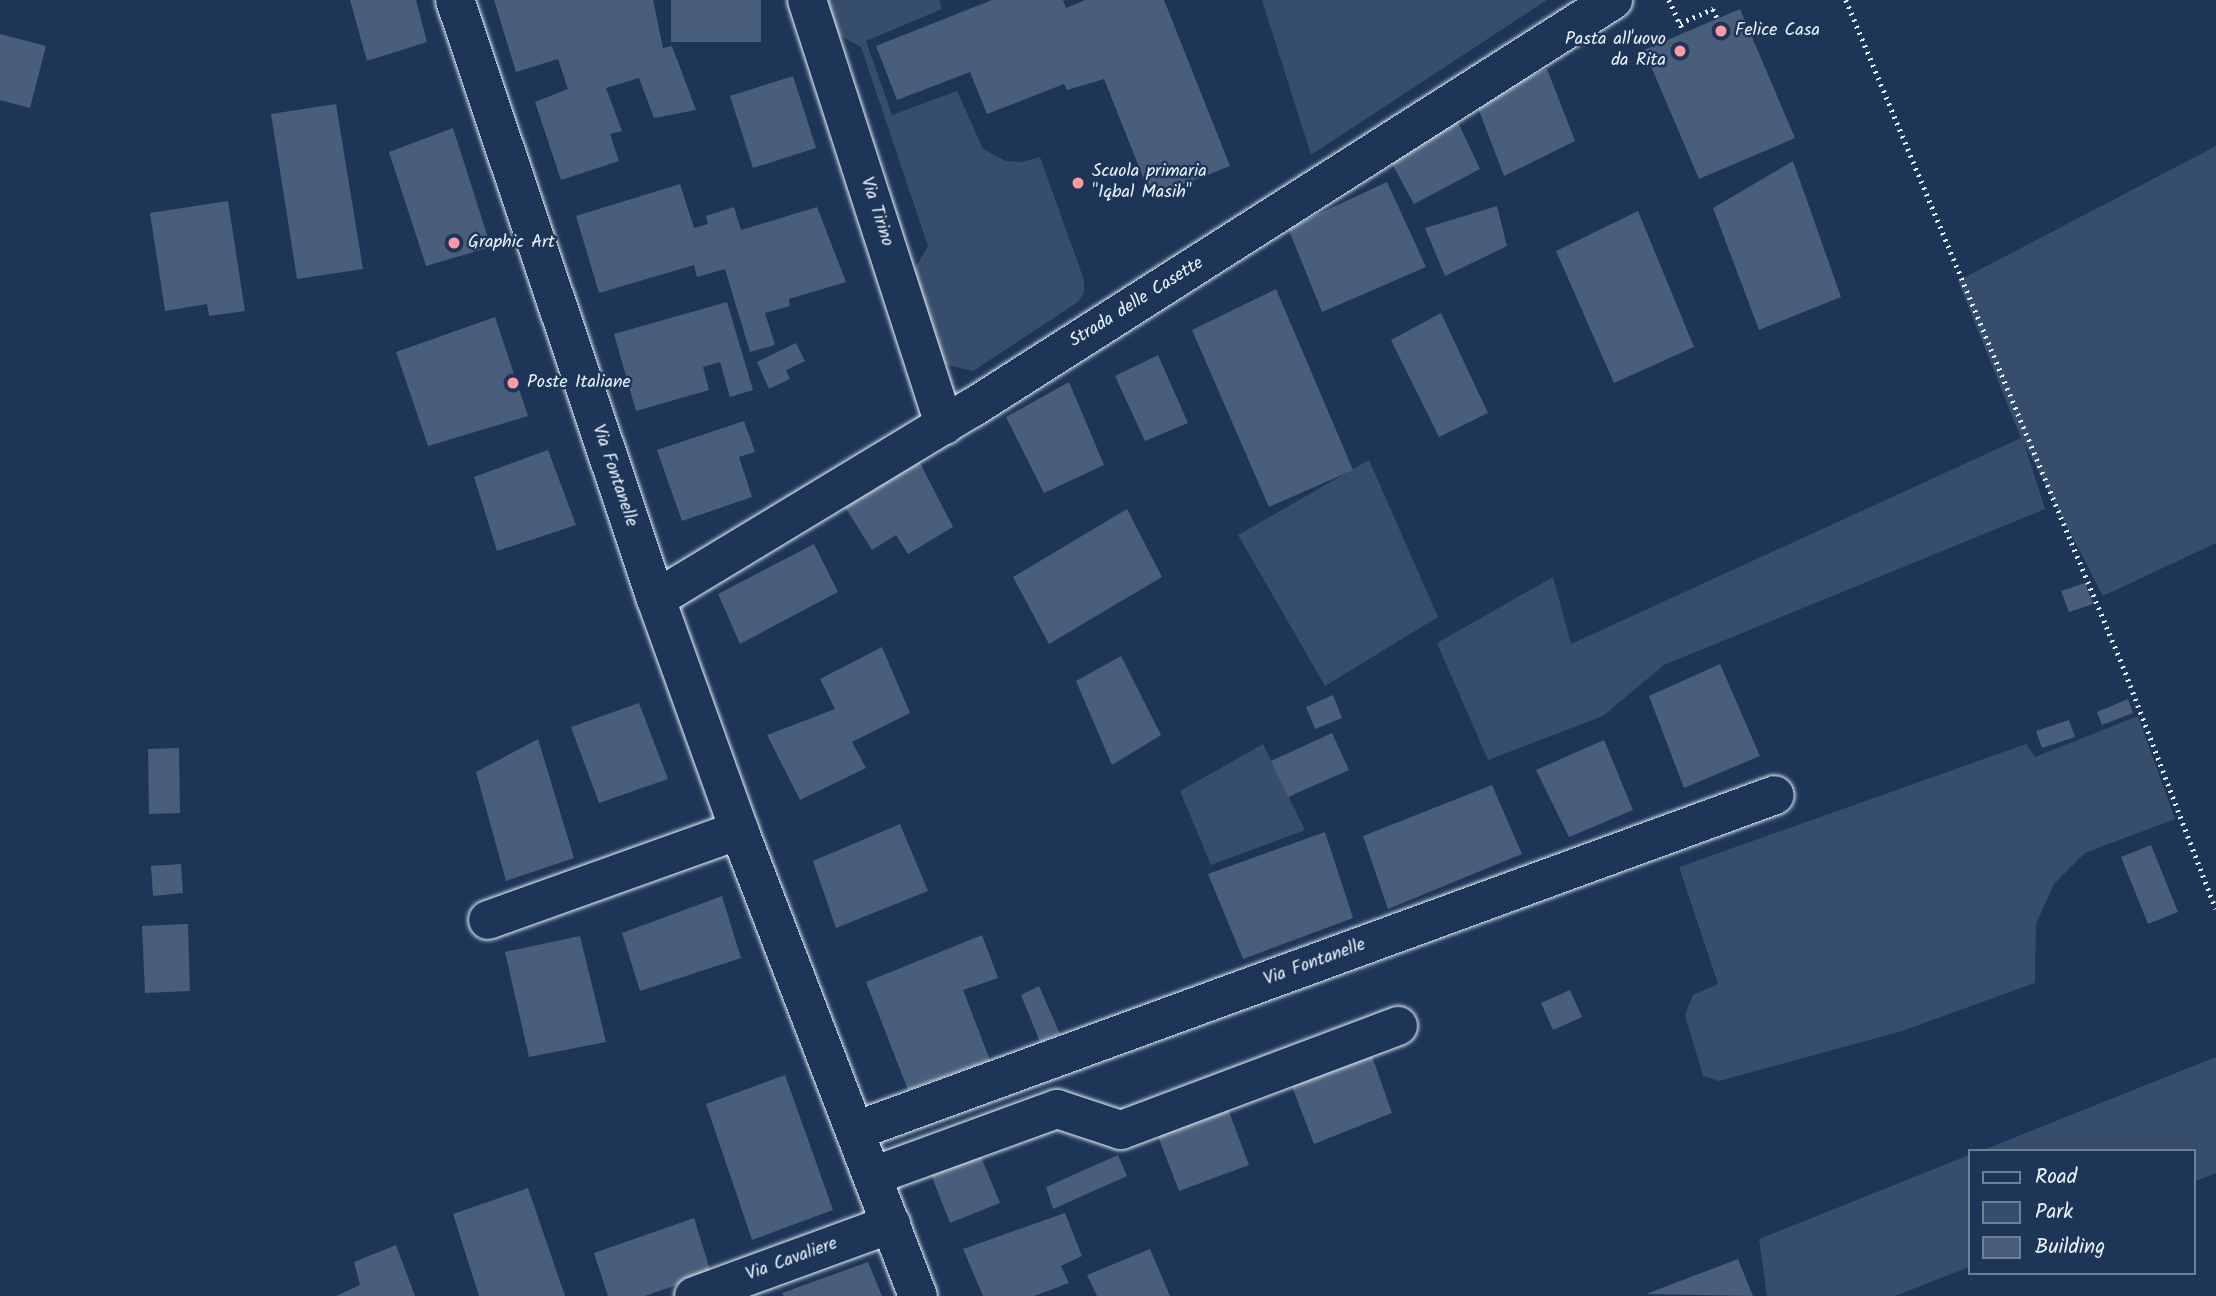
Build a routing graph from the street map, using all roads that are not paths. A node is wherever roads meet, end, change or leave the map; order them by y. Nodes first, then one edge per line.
1 (455, 0) edge
2 (807, 0) edge
3 (1614, 0) edge
4 (944, 425) junction
5 (656, 599) junction
6 (1775, 794) dead end
7 (739, 830) junction
8 (488, 919) dead end
9 (1398, 1026) dead end
10 (855, 1131) junction
11 (873, 1176) junction
12 (891, 1224) junction
13 (694, 1296) edge
14 (918, 1296) edge

1 - 5 street, Via Fontanelle
2 - 4 street, Via Tirino
3 - 4 street, Strada delle Casette
4 - 5 street, Strada delle Casette
5 - 7 street, Via Fontanelle
6 - 10 street, Via Fontanelle
7 - 8 street
7 - 10 street, Via Fontanelle
9 - 11 street
10 - 11 street, Via Fontanelle
11 - 12 street, Via Fontanelle
12 - 13 street, Via Cavaliere
12 - 14 street, Via Fontanelle

